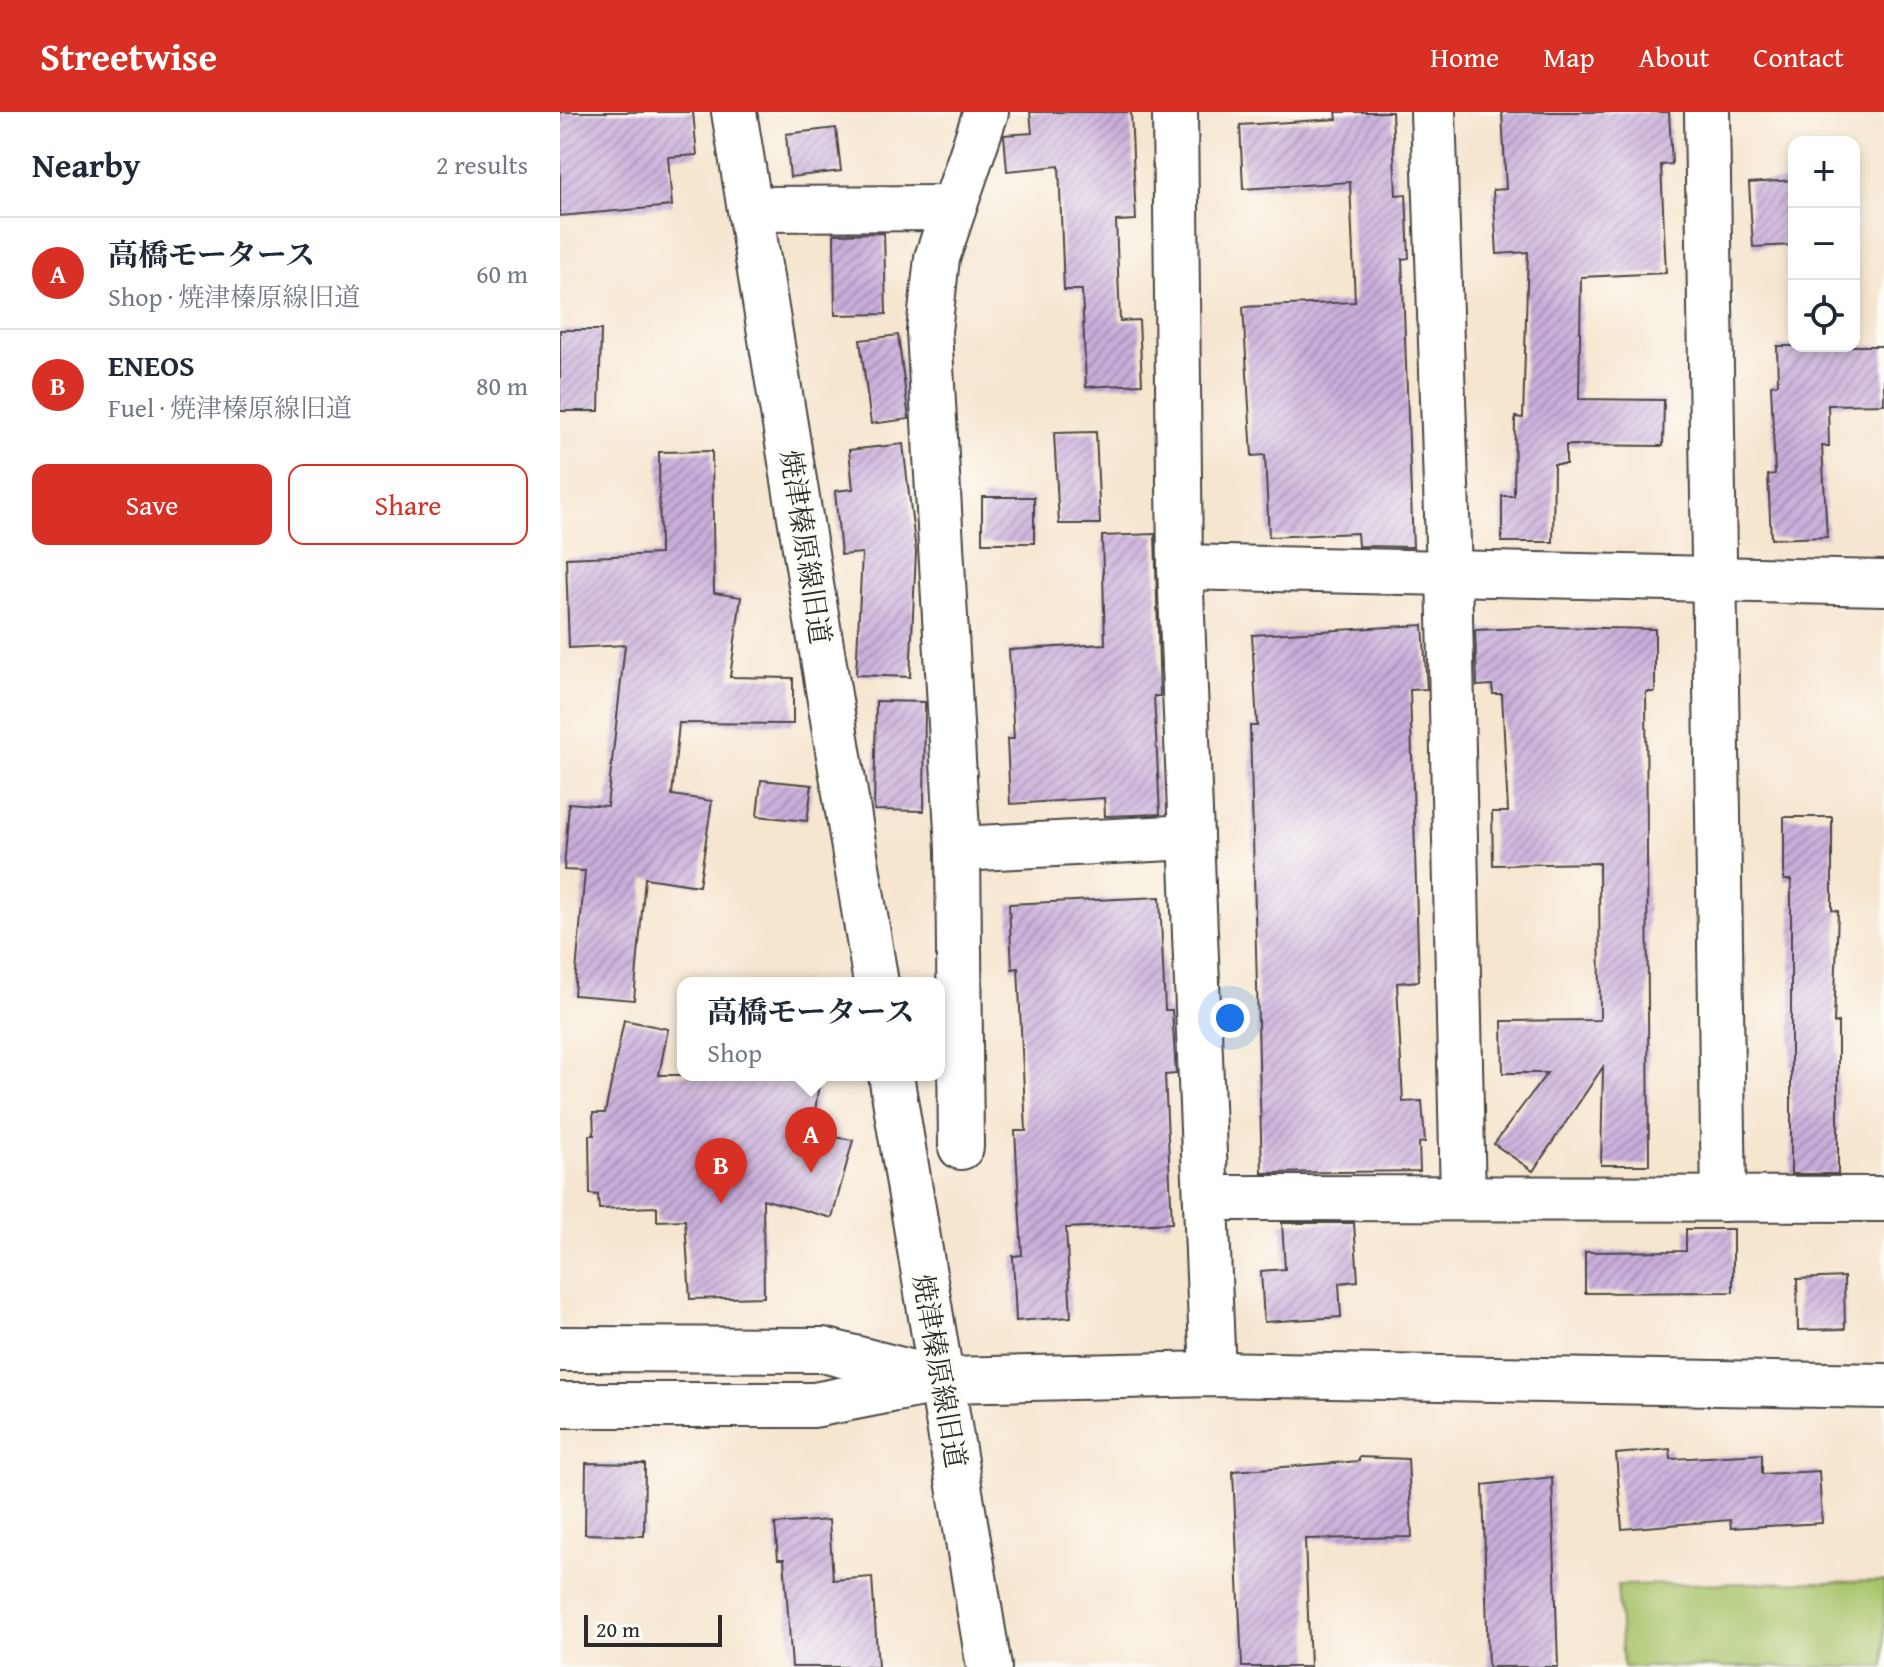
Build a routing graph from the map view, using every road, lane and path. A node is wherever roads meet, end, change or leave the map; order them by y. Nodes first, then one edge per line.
1 (734, 112) edge
2 (986, 112) edge
3 (1175, 112) edge
4 (1433, 112) edge
5 (1707, 112) edge
6 (952, 208) junction
7 (752, 209) junction
8 (1180, 567) junction
9 (1449, 572) junction
10 (1712, 578) junction
11 (1884, 583) edge
12 (1191, 837) junction
13 (958, 849) junction
14 (875, 977) edge
15 (892, 1081) edge
16 (961, 1147) dead end
17 (1206, 1198) junction
18 (1463, 1198) junction
19 (1724, 1199) junction
20 (1884, 1199) edge
21 (560, 1349) edge
22 (1213, 1374) junction
23 (943, 1380) junction
24 (1884, 1386) edge
25 (560, 1405) edge
26 (989, 1667) edge

1 - 7 street, 焼津榛原線旧道
2 - 6 street
3 - 8 street
4 - 9 street
5 - 10 street
6 - 7 street
6 - 13 street
7 - 14 street, 焼津榛原線旧道
8 - 9 street
8 - 12 street
9 - 10 street
9 - 18 street
10 - 11 street
10 - 19 street
12 - 13 street
12 - 17 street
13 - 16 street
15 - 23 street, 焼津榛原線旧道
17 - 18 street
17 - 22 street
18 - 19 street
19 - 20 street
21 - 23 street
22 - 23 street
22 - 24 street
23 - 25 street
23 - 26 street, 焼津榛原線旧道

